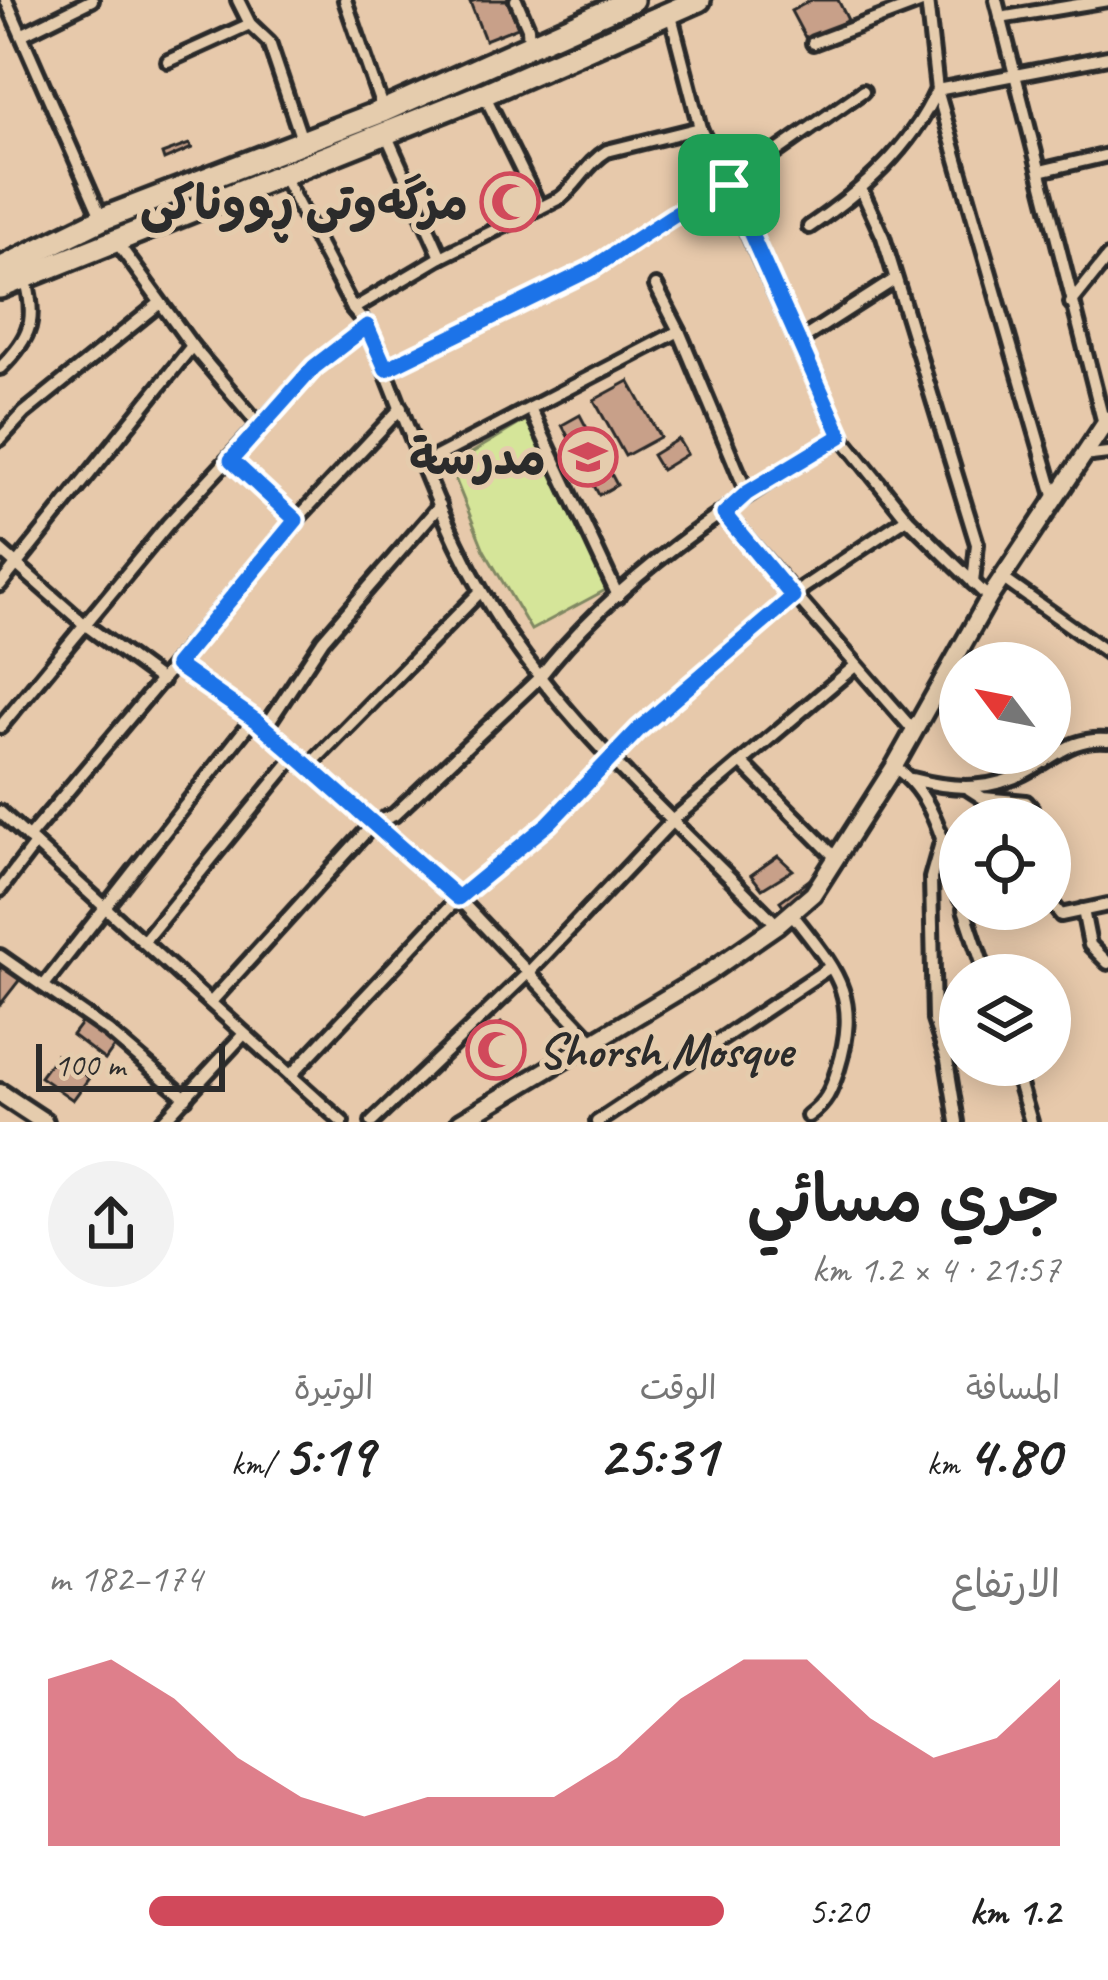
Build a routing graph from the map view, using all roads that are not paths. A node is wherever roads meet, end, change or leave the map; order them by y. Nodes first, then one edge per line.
1 (6, 0) edge
2 (92, 0) edge
3 (238, 0) edge
4 (345, 0) edge
5 (516, 0) edge
6 (699, 0) edge
7 (927, 0) edge
8 (996, 0) edge
9 (1108, 0) edge
10 (620, 2) edge
11 (670, 12) junction
12 (1000, 18) junction
13 (250, 24) junction
14 (22, 34) junction
15 (813, 43) dead end
16 (529, 45) junction
17 (1108, 57) edge
18 (168, 62) dead end
19 (1012, 76) junction
20 (937, 90) junction
21 (863, 91) dead end
22 (484, 94) junction
23 (384, 121) junction
24 (700, 128) junction
25 (302, 140) junction
26 (1108, 155) edge
27 (1040, 171) junction
28 (281, 172) junction
29 (729, 185) junction
30 (862, 191) junction
31 (539, 208) junction
32 (102, 219) junction
33 (809, 227) dead end
34 (116, 241) junction
35 (441, 256) junction
36 (1108, 257) edge
37 (0, 269) edge
38 (25, 277) junction
39 (894, 280) junction
40 (656, 286) dead end
41 (0, 287) edge
42 (160, 303) junction
43 (1071, 303) junction
44 (353, 308) junction
45 (367, 326) junction
46 (680, 331) junction
47 (799, 341) junction
48 (192, 346) junction
49 (0, 368) edge
50 (386, 369) junction
51 (401, 408) junction
52 (531, 410) junction
53 (1106, 421) edge
54 (259, 425) junction
55 (841, 436) junction
56 (0, 439) edge
57 (1108, 453) edge
58 (1083, 455) junction
59 (231, 460) junction
60 (423, 464) junction
61 (747, 493) junction
62 (1055, 499) junction
63 (440, 505) junction
64 (724, 514) junction
65 (907, 518) junction
66 (296, 520) junction
67 (0, 550) edge
68 (16, 566) junction
69 (1002, 578) junction
70 (973, 584) junction
71 (0, 585) edge
72 (481, 591) junction
73 (618, 596) junction
74 (793, 597) junction
75 (989, 598) junction
76 (84, 624) junction
77 (1108, 653) edge
78 (176, 665) junction
79 (854, 666) junction
80 (539, 678) junction
81 (162, 682) junction
82 (253, 718) junction
83 (0, 727) edge
84 (265, 728) junction
85 (914, 730) junction
86 (1108, 740) edge
87 (296, 755) junction
88 (613, 757) junction
89 (742, 764) junction
90 (309, 766) junction
91 (894, 767) junction
92 (912, 778) junction
93 (969, 789) junction
94 (983, 798) edge
95 (0, 812) edge
96 (674, 819) junction
97 (374, 823) junction
98 (939, 833) edge
99 (32, 841) junction
100 (939, 851) edge
101 (837, 859) junction
102 (0, 890) edge
103 (458, 898) junction
104 (1108, 904) edge
105 (107, 909) junction
106 (1083, 910) junction
107 (1071, 913) edge
108 (785, 919) junction
109 (143, 942) junction
110 (0, 956) edge
111 (1108, 963) edge
112 (830, 967) junction
113 (528, 973) junction
114 (45, 984) junction
115 (211, 1002) junction
116 (244, 1034) junction
117 (592, 1040) junction
118 (291, 1076) junction
119 (1020, 1086) edge
120 (0, 1094) edge
121 (186, 1098) junction
122 (808, 1116) dead end
123 (602, 1121) edge
124 (44, 1122) edge
125 (162, 1122) edge
126 (342, 1122) edge
127 (372, 1122) edge
128 (460, 1122) edge
129 (957, 1122) edge
130 (1031, 1122) edge

1 - 14 street
2 - 14 street
3 - 13 street
4 - 23 street
5 - 16 street
6 - 11 highway
7 - 15 street
7 - 20 street
8 - 12 street
9 - 12 street
10 - 16 highway
11 - 22 highway
11 - 24 street
12 - 19 street
13 - 18 street
13 - 25 street
14 - 32 street
16 - 23 highway
17 - 19 street
19 - 20 street
19 - 27 street
20 - 30 street
20 - 62 street
21 - 29 street
22 - 23 highway
22 - 31 street
23 - 25 highway
23 - 28 highway
23 - 35 street
24 - 29 street
24 - 31 street
25 - 32 highway
26 - 27 street
27 - 43 street
28 - 34 highway
28 - 44 street
29 - 47 street
29 - 50 street
30 - 33 street
30 - 39 street
31 - 35 street
32 - 37 highway
34 - 38 highway
34 - 42 street
35 - 44 street
36 - 43 street
38 - 41 highway
38 - 49 street
39 - 47 street
39 - 70 street
40 - 46 street
42 - 48 street
42 - 56 street
43 - 53 street
44 - 45 street
45 - 50 street
45 - 54 street
46 - 52 street
46 - 61 street
47 - 55 street
48 - 54 street
48 - 68 street
50 - 51 street
51 - 60 street
51 - 66 street
52 - 60 street
52 - 73 street
53 - 58 main road
54 - 59 street
55 - 61 street
55 - 65 street
57 - 58 street
58 - 62 main road
59 - 66 street
59 - 76 street
60 - 63 street
61 - 64 street
62 - 69 main road
63 - 72 street
63 - 84 street
64 - 73 street
64 - 74 street
65 - 70 street
65 - 74 street
66 - 78 street
67 - 68 street
68 - 71 street
68 - 76 street
69 - 75 main road
69 - 77 street
70 - 75 street
72 - 80 street
72 - 90 street
73 - 80 street
74 - 79 street
74 - 88 street
75 - 85 main road
76 - 81 street
76 - 83 street
78 - 81 street
78 - 82 street
79 - 85 street
79 - 89 street
80 - 88 street
80 - 97 street
81 - 99 street
82 - 84 street
82 - 105 street
84 - 87 street
85 - 91 main road
86 - 93 street
87 - 90 street
87 - 109 street
88 - 96 street
88 - 103 street
89 - 96 street
89 - 101 street
90 - 97 street
91 - 92 street
91 - 101 main road
92 - 93 street
92 - 98 street
93 - 94 street
95 - 99 street
96 - 108 street
96 - 113 street
97 - 103 street
97 - 115 street
99 - 102 street
99 - 105 street
100 - 129 street
101 - 108 main road
103 - 113 street
103 - 118 street
104 - 106 street
105 - 109 street
105 - 114 street
106 - 107 street
106 - 111 street
108 - 112 street
108 - 117 main road
109 - 115 street
110 - 114 street
112 - 122 street
112 - 123 street
113 - 117 street
113 - 127 street
114 - 121 street
115 - 116 street
116 - 118 street
116 - 121 street
117 - 128 main road
118 - 126 street
119 - 130 street
120 - 124 main road
121 - 125 street

